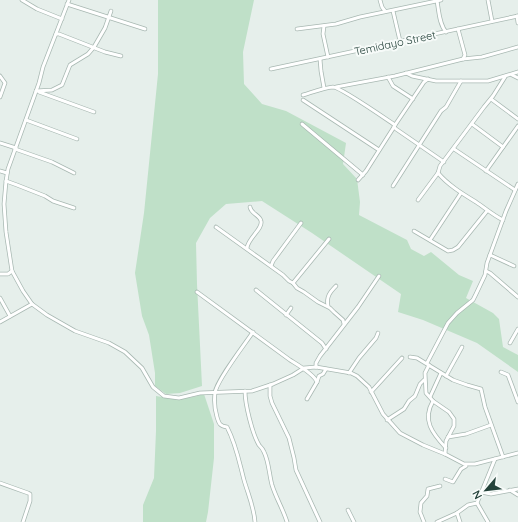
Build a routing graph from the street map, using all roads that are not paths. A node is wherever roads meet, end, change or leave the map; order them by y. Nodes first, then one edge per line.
1 (22, 0) edge
2 (380, 0) edge
3 (439, 0) edge
4 (488, 0) edge
5 (426, 1) edge
6 (68, 2) edge
7 (393, 10) junction
8 (385, 11) junction
9 (111, 12) dead end
10 (517, 16) edge
11 (108, 17) junction
12 (62, 19) junction
13 (492, 21) junction
14 (518, 22) edge
15 (324, 26) junction
16 (145, 29) dead end
17 (297, 29) dead end
18 (458, 29) junction
19 (446, 32) junction
20 (57, 34) junction
21 (400, 41) junction
22 (94, 47) junction
23 (518, 47) edge
24 (121, 56) dead end
25 (328, 57) junction
26 (320, 59) junction
27 (463, 59) junction
28 (271, 69) dead end
29 (518, 72) edge
30 (406, 73) junction
31 (512, 75) junction
32 (0, 76) edge
33 (388, 77) junction
34 (505, 77) junction
35 (518, 78) edge
36 (428, 79) junction
37 (461, 81) junction
38 (336, 87) junction
39 (324, 88) junction
40 (37, 91) junction
41 (303, 95) dead end
42 (0, 97) edge
43 (413, 99) junction
44 (491, 99) junction
45 (303, 100) dead end
46 (94, 112) dead end
47 (518, 119) edge
48 (26, 120) junction
49 (302, 124) dead end
50 (472, 124) junction
51 (394, 126) junction
52 (518, 126) edge
53 (78, 139) dead end
54 (0, 143) edge
55 (419, 145) junction
56 (502, 147) junction
57 (15, 149) junction
58 (454, 149) junction
59 (379, 150) junction
60 (444, 162) junction
61 (0, 171) edge
62 (486, 171) junction
63 (74, 173) dead end
64 (438, 173) junction
65 (7, 174) junction
66 (363, 175) junction
67 (358, 180) dead end
68 (6, 181) junction
69 (518, 184) edge
70 (393, 186) dead end
71 (515, 190) junction
72 (461, 193) junction
73 (418, 200) dead end
74 (250, 207) dead end
75 (74, 208) dead end
76 (487, 211) junction
77 (503, 220) junction
78 (301, 223) dead end
79 (216, 227) dead end
80 (414, 231) dead end
81 (330, 239) dead end
82 (430, 240) junction
83 (246, 248) junction
84 (490, 255) junction
85 (271, 266) junction
86 (514, 266) dead end
87 (12, 271) junction
88 (486, 271) junction
89 (0, 274) edge
90 (379, 276) dead end
91 (293, 283) junction
92 (336, 286) dead end
93 (256, 290) dead end
94 (197, 292) dead end
95 (518, 297) edge
96 (0, 298) edge
97 (32, 304) junction
98 (328, 306) junction
99 (291, 308) dead end
100 (286, 315) junction
101 (10, 316) junction
102 (0, 322) edge
103 (344, 324) junction
104 (518, 329) edge
105 (253, 332) junction
106 (378, 333) dead end
107 (510, 343) dead end
108 (462, 347) dead end
109 (326, 349) junction
110 (410, 357) dead end
111 (402, 358) dead end
112 (428, 364) junction
113 (316, 367) junction
114 (304, 368) junction
115 (326, 369) junction
116 (501, 372) dead end
117 (349, 373) junction
118 (441, 373) junction
119 (446, 376) junction
120 (424, 380) junction
121 (318, 382) junction
122 (270, 386) junction
123 (245, 391) junction
124 (215, 392) junction
125 (371, 392) junction
126 (430, 397) junction
127 (307, 399) dead end
128 (433, 401) junction
129 (518, 402) edge
130 (387, 420) junction
131 (491, 425) junction
132 (448, 437) junction
133 (446, 448) junction
134 (518, 453) edge
135 (445, 454) junction
136 (503, 457) junction
137 (495, 459) junction
138 (466, 465) junction
139 (445, 479) dead end
140 (0, 483) edge
141 (440, 486) dead end
142 (518, 488) edge
143 (510, 490) junction
144 (481, 492) junction
145 (518, 495) edge
146 (477, 503) junction
147 (348, 510) dead end
148 (457, 513) junction
149 (23, 522) edge
150 (255, 522) edge
151 (287, 522) edge
152 (320, 522) edge
153 (354, 522) edge
154 (424, 522) edge
155 (438, 522) edge
156 (460, 522) edge
157 (488, 522) edge

1 - 12 street
2 - 8 street
3 - 5 street
3 - 19 street
4 - 13 street
5 - 7 street
6 - 11 street
6 - 12 street
7 - 8 street
7 - 21 street
8 - 15 street
9 - 11 street
10 - 13 street, Temidayo Street
10 - 14 street
11 - 16 street
11 - 22 street
12 - 20 street
13 - 18 street, Temidayo Street
15 - 17 street
15 - 25 street
18 - 19 street, Temidayo Street
18 - 27 street
19 - 21 street, Temidayo Street
20 - 22 street
20 - 40 street
21 - 25 street, Temidayo Street
22 - 24 street
22 - 40 street
23 - 27 street
25 - 26 street, Temidayo Street
26 - 28 street, Temidayo Street
26 - 39 street
27 - 30 street
29 - 31 street
30 - 33 street
30 - 36 street
31 - 34 street
31 - 35 street
32 - 42 street
33 - 38 street
33 - 43 street
34 - 37 street
34 - 44 street
36 - 37 street
36 - 43 street
37 - 55 street
38 - 39 street
38 - 51 street
39 - 41 street
40 - 46 street
40 - 48 street
43 - 51 street
44 - 47 street
44 - 50 street
45 - 59 street
48 - 53 street
48 - 57 street
49 - 66 street
50 - 56 street
50 - 58 street
51 - 55 street
51 - 59 street
52 - 56 street
54 - 57 street
55 - 60 street
55 - 70 street
56 - 62 street
57 - 63 street
57 - 65 street
58 - 60 street
58 - 62 street
59 - 66 street
60 - 64 street
61 - 65 street
62 - 71 street
64 - 72 street
64 - 73 street
65 - 68 street
66 - 67 street
68 - 75 street
68 - 87 street
69 - 71 street
71 - 77 street
72 - 76 street
72 - 82 street
74 - 83 street
76 - 77 street
76 - 82 street
77 - 84 street
78 - 85 street
79 - 83 street
80 - 82 street
81 - 91 street
83 - 85 street
84 - 86 street
84 - 88 street
85 - 91 street
87 - 89 street
87 - 97 street
88 - 95 street
88 - 112 street
90 - 103 street
91 - 98 street
92 - 98 street
93 - 100 street
94 - 105 street
96 - 101 street
97 - 101 street
97 - 124 street
98 - 103 street
99 - 100 street
100 - 109 street
101 - 102 street
103 - 109 street
104 - 107 street
105 - 114 street
105 - 124 street
106 - 117 street
108 - 119 street
109 - 113 street
110 - 112 street
111 - 125 street
112 - 118 street
112 - 120 street
113 - 114 street
113 - 115 street
114 - 121 street
114 - 122 street
115 - 117 street
115 - 121 street
116 - 129 street
117 - 125 street
118 - 119 street
118 - 126 street
119 - 131 street
120 - 126 street
120 - 130 street
121 - 127 street
122 - 123 street
122 - 152 street
123 - 124 street
123 - 151 street
124 - 150 street
125 - 130 street
126 - 128 street
128 - 132 street
128 - 133 street
130 - 135 street
131 - 132 street
131 - 136 street
132 - 133 street
133 - 135 street
134 - 136 street
135 - 138 street
136 - 137 street
137 - 138 street
137 - 144 street
138 - 139 street
140 - 149 street
141 - 154 street
142 - 143 street
143 - 144 street
143 - 145 street
144 - 146 street
146 - 148 street
146 - 157 street
147 - 153 street
148 - 155 street
148 - 156 street

